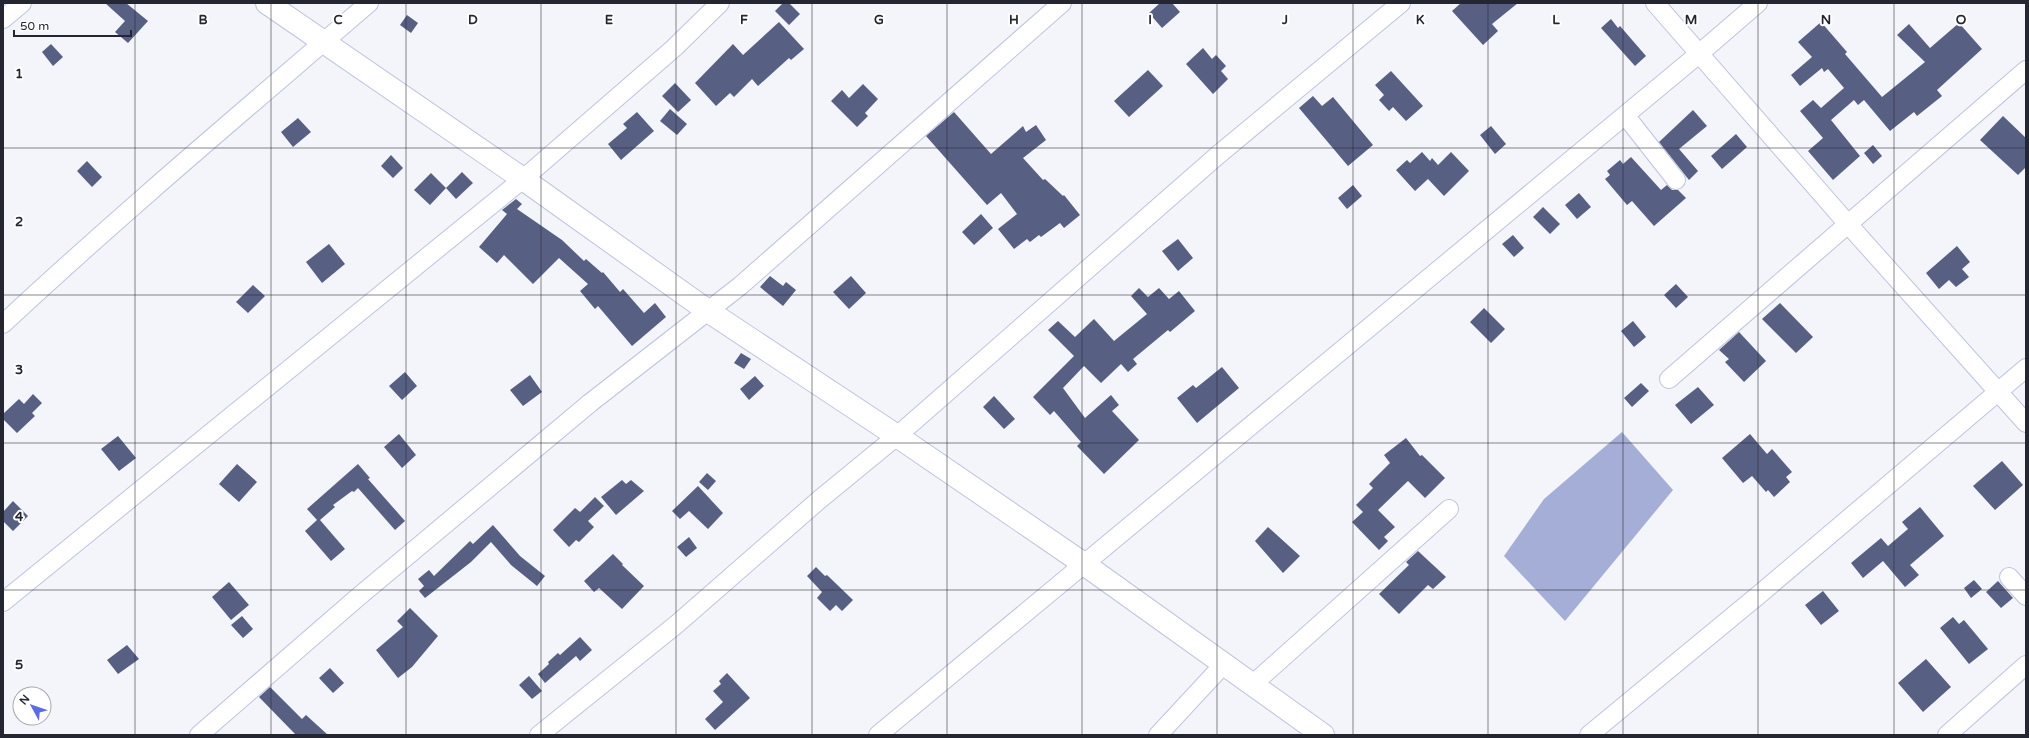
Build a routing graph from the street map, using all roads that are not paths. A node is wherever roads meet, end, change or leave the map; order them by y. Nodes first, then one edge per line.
1 (22, 3) edge
2 (267, 3) edge
3 (369, 3) edge
4 (720, 3) edge
5 (1062, 3) edge
6 (1401, 3) edge
7 (1655, 3) edge
8 (1758, 3) edge
9 (3, 19) edge
10 (324, 42) junction
11 (1700, 53) junction
12 (2026, 70) edge
13 (1625, 115) junction
14 (523, 179) junction
15 (1676, 180) dead end
16 (1847, 223) junction
17 (708, 311) junction
18 (3, 324) edge
19 (2026, 368) edge
20 (1669, 379) dead end
21 (1998, 392) junction
22 (2026, 423) edge
23 (898, 436) junction
24 (1449, 509) dead end
25 (1084, 564) junction
26 (2009, 577) dead end
27 (2026, 596) edge
28 (3, 602) edge
29 (1223, 665) junction
30 (2026, 665) edge
31 (1252, 685) junction
32 (199, 735) edge
33 (539, 735) edge
34 (878, 735) edge
35 (1158, 735) edge
36 (1323, 735) edge
37 (1589, 735) edge
38 (1947, 735) edge

1 - 9 street
2 - 10 street
3 - 10 street
4 - 14 street
5 - 17 street
6 - 23 street
7 - 11 street
8 - 11 street
10 - 14 street
10 - 18 street
11 - 13 street
11 - 16 street
12 - 16 street
13 - 15 street
13 - 25 street
14 - 17 street
14 - 28 street
16 - 20 street
16 - 21 street
17 - 23 street
17 - 32 street
19 - 21 street
21 - 22 street
21 - 37 street
23 - 25 street
23 - 33 street
24 - 31 street
25 - 29 street
25 - 34 street
26 - 27 street
29 - 31 street
29 - 35 street
30 - 38 street
31 - 36 street

